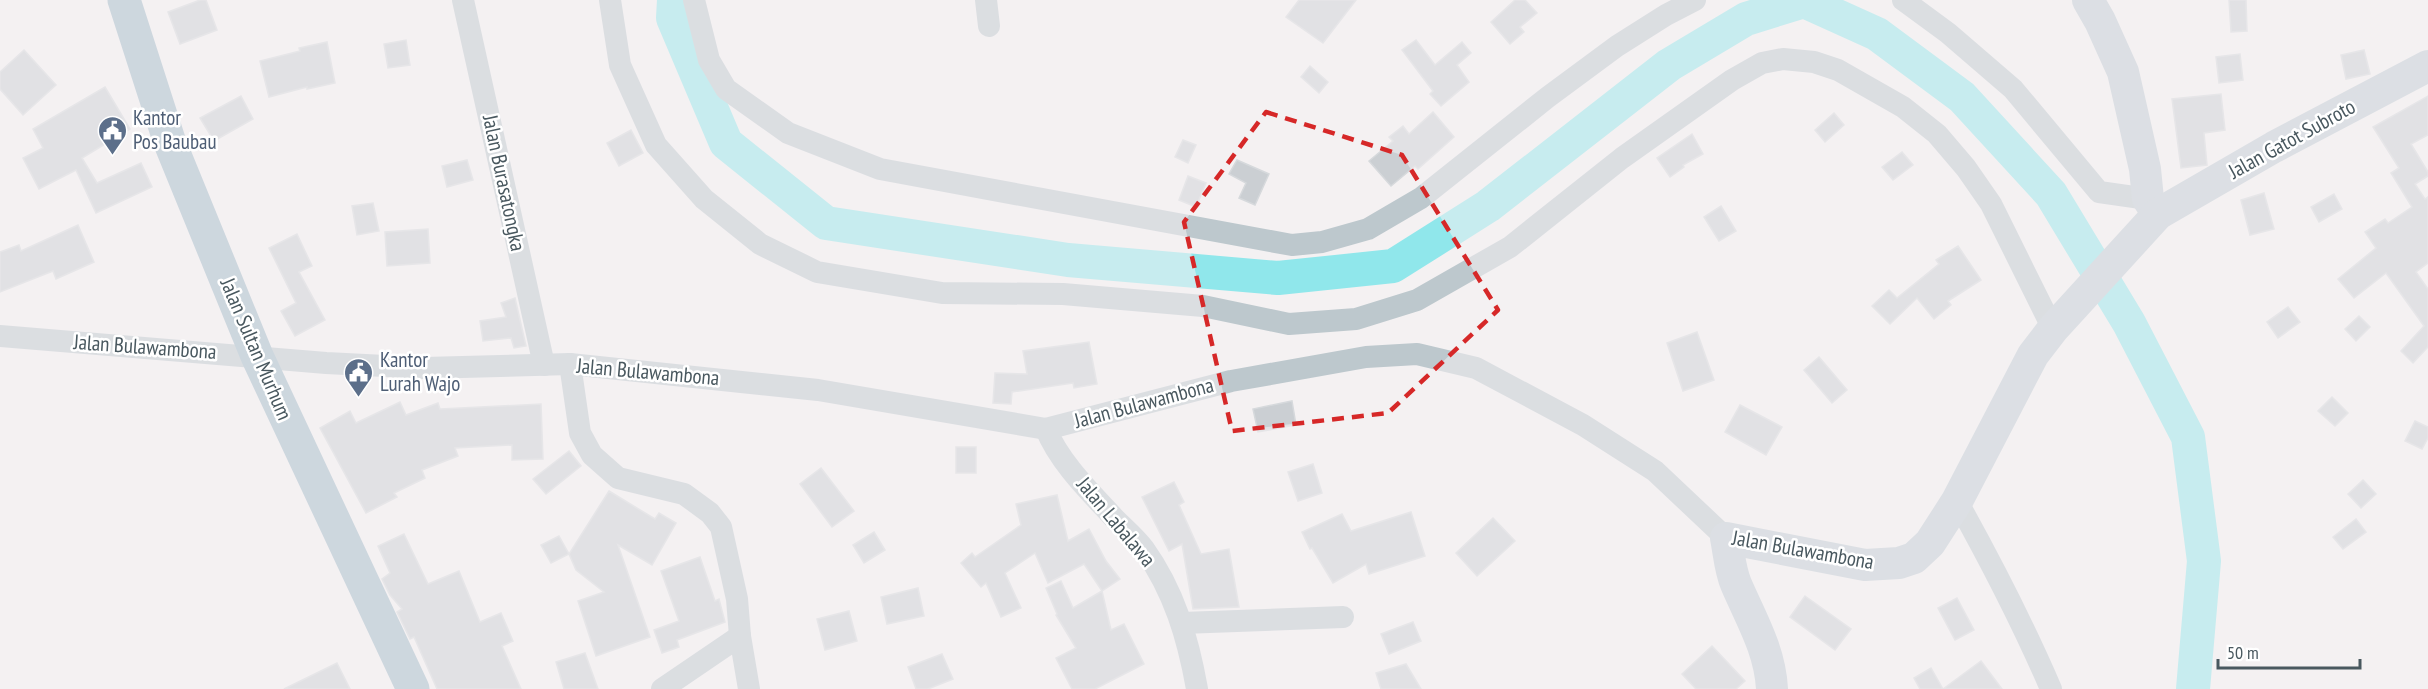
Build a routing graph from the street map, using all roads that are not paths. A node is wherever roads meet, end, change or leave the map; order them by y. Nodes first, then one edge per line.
1 (124, 0) edge
2 (463, 0) edge
3 (609, 0) edge
4 (694, 0) edge
5 (986, 0) edge
6 (1695, 0) edge
7 (1903, 0) edge
8 (2088, 0) edge
9 (989, 26) dead end
10 (2428, 66) edge
11 (2153, 207) junction
12 (2125, 248) joint
13 (2053, 329) junction
14 (0, 336) edge
15 (257, 356) junction
16 (570, 364) junction
17 (544, 365) junction
18 (1046, 429) junction
19 (1957, 501) junction
20 (1726, 538) junction
21 (1343, 617) dead end
22 (1182, 623) junction
23 (740, 636) junction
24 (413, 689) edge
25 (662, 689) edge
26 (749, 689) edge
27 (1197, 689) edge
28 (1772, 689) edge
29 (2050, 689) edge

1 - 15 highway, Jalan Sultan Murhum
2 - 17 street, Jalan Burasatongka
3 - 13 street
4 - 6 street
5 - 9 street
7 - 11 street
8 - 11 main road
10 - 11 main road, Jalan Gatot Subroto
11 - 12 main road, Jalan Gatot Subroto
12 - 13 main road, Jalan Bulawambona
13 - 19 main road, Jalan Bulawambona
14 - 15 street, Jalan Bulawambona
15 - 17 street, Jalan Bulawambona
15 - 24 highway, Jalan Sultan Murhum
16 - 17 street, Jalan Bulawambona
16 - 18 street, Jalan Bulawambona
16 - 23 street
18 - 20 street, Jalan Bulawambona
18 - 22 street, Jalan Labalawa
19 - 20 main road, Jalan Bulawambona
19 - 29 street
20 - 28 main road
21 - 22 street
22 - 27 street, Jalan Labalawa
23 - 25 street
23 - 26 street

